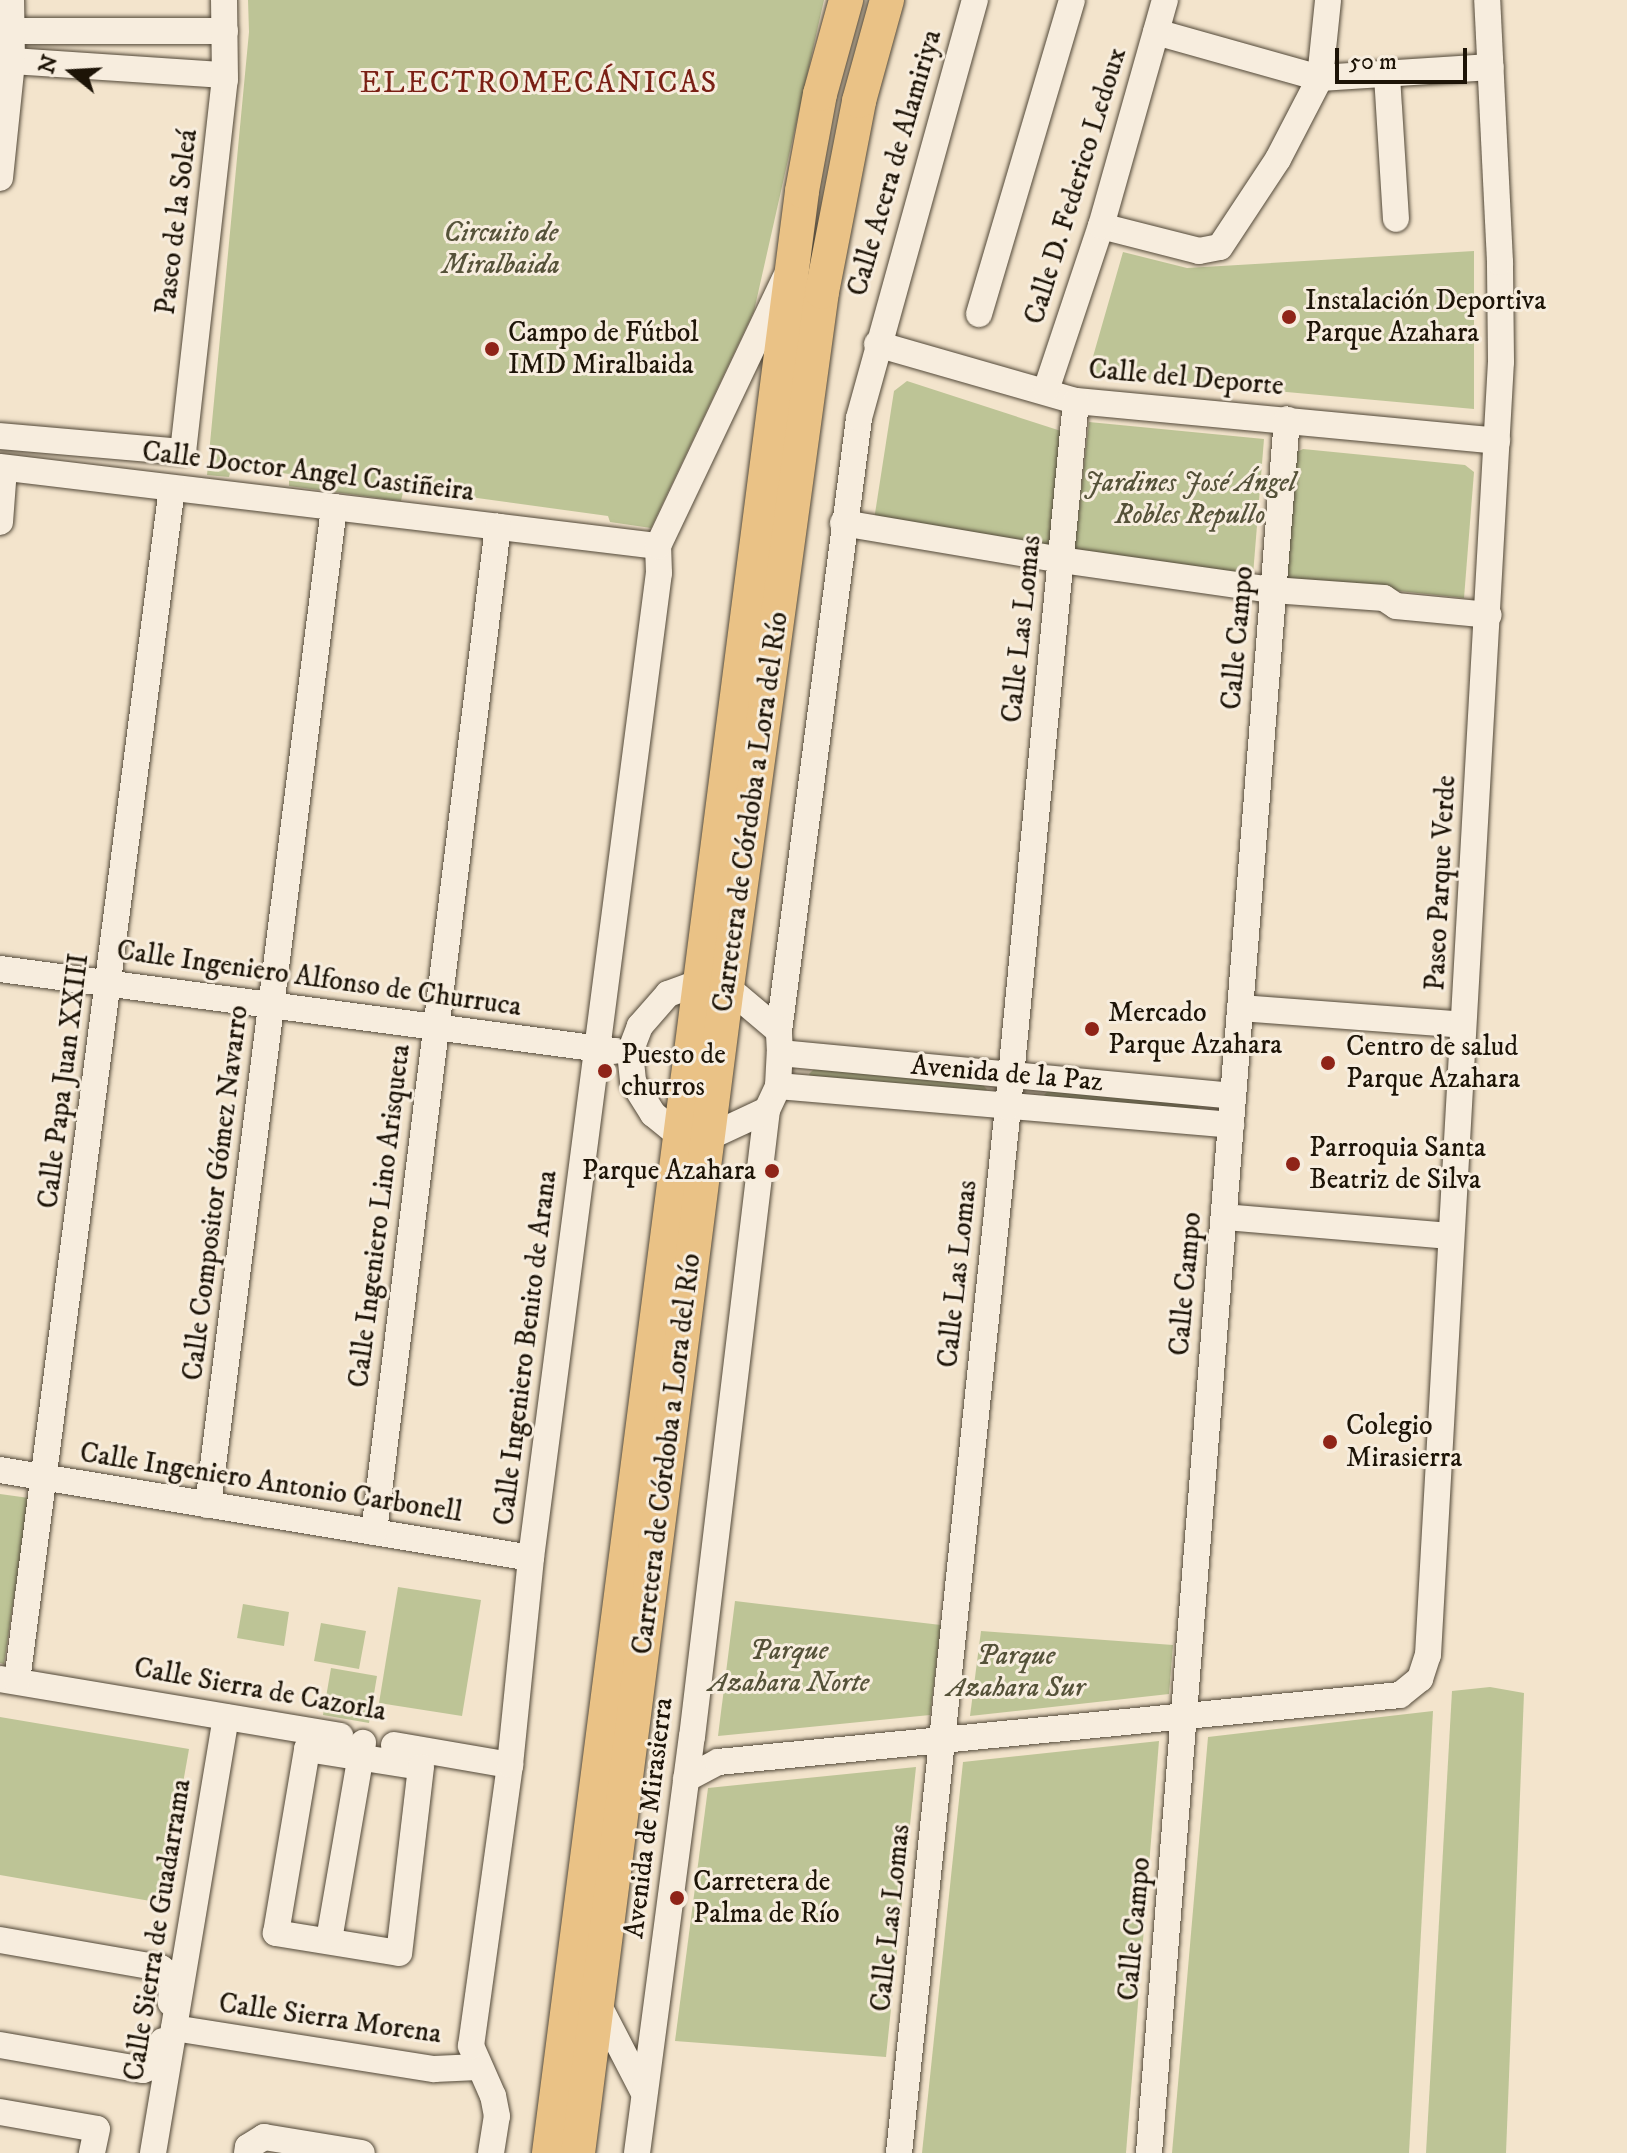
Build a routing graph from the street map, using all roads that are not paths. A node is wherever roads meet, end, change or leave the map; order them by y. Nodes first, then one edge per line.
1 (11, 0) edge
2 (224, 0) edge
3 (846, 0) edge
4 (887, 0) edge
5 (975, 0) edge
6 (1072, 0) edge
7 (1165, 0) edge
8 (1328, 0) edge
9 (1487, 0) edge
10 (12, 31) junction
11 (225, 31) junction
12 (1156, 32) junction
13 (12, 61) junction
14 (1491, 67) junction
15 (225, 75) junction
16 (1387, 76) junction
17 (1320, 78) junction
18 (0, 178) edge
19 (1396, 219) dead end
20 (1101, 226) junction
21 (794, 259) junction
22 (979, 314) dead end
23 (877, 344) junction
24 (1046, 390) junction
25 (1076, 401) junction
26 (1287, 419) junction
27 (0, 436) edge
28 (1497, 441) junction
29 (2, 468) edge
30 (172, 488) junction
31 (334, 507) junction
32 (0, 522) edge
33 (843, 523) junction
34 (498, 527) junction
35 (658, 546) junction
36 (1061, 560) junction
37 (1273, 590) junction
38 (1489, 615) junction
39 (0, 969) edge
40 (109, 984) junction
41 (712, 985) junction
42 (272, 1005) junction
43 (1240, 1008) junction
44 (1453, 1024) dead end
45 (436, 1027) junction
46 (780, 1042) junction
47 (597, 1048) junction
48 (630, 1052) junction
49 (1011, 1075) junction
50 (778, 1086) junction
51 (1233, 1096) junction
52 (1008, 1107) junction
53 (767, 1110) junction
54 (1231, 1125) junction
55 (693, 1136) junction
56 (1224, 1217) junction
57 (1440, 1235) dead end
58 (0, 1470) edge
59 (44, 1478) junction
60 (208, 1505) junction
61 (374, 1532) junction
62 (531, 1558) junction
63 (8, 1680) edge
64 (1184, 1714) junction
65 (226, 1717) junction
66 (692, 1737) junction
67 (942, 1739) junction
68 (362, 1749) junction
69 (718, 1762) junction
70 (510, 1765) junction
71 (686, 1779) junction
72 (0, 1929) edge
73 (330, 1934) dead end
74 (0, 1940) edge
75 (186, 1960) junction
76 (598, 2004) junction
77 (174, 2028) junction
78 (0, 2045) edge
79 (0, 2054) edge
80 (478, 2067) junction
81 (165, 2082) junction
82 (643, 2091) junction
83 (0, 2112) edge
84 (92, 2153) edge
85 (153, 2153) edge
86 (247, 2153) edge
87 (362, 2153) edge
88 (491, 2153) edge
89 (549, 2153) edge
90 (578, 2153) edge
91 (637, 2153) edge
92 (899, 2153) edge
93 (1149, 2153) edge

1 - 10 street
2 - 11 street, Paseo de la Soleá
3 - 21 main road, Carretera de Córdoba a Lora del Río
4 - 41 main road, Carretera de Córdoba a Lora del Río
5 - 23 street, Calle Acera de Alamiriya
6 - 22 street
7 - 12 street, Calle D. Federico Ledoux
8 - 17 street
9 - 14 street, Paseo Parque Verde
10 - 11 street
10 - 13 street
11 - 15 street, Paseo de la Soleá
12 - 17 street
12 - 20 street, Calle D. Federico Ledoux
13 - 15 street
13 - 18 street
14 - 16 street
14 - 28 street, Paseo Parque Verde
15 - 27 street, Paseo de la Soleá
16 - 17 street
16 - 19 street
17 - 20 street
20 - 24 street, Calle D. Federico Ledoux
21 - 35 street
21 - 41 main road, Carretera de Córdoba a Lora del Río
23 - 24 street, Calle del Deporte
23 - 33 street
24 - 25 street, Calle del Deporte
25 - 26 street, Calle del Deporte
25 - 36 street, Calle Las Lomas
26 - 28 street, Calle del Deporte
26 - 37 street, Calle Campo
28 - 38 street, Paseo Parque Verde
29 - 30 street, Calle Doctor Angel Castiñeira
29 - 32 street, Calle Doctor Angel Castiñeira
30 - 31 street, Calle Doctor Angel Castiñeira
30 - 40 street, Calle Papa Juan XXIII
31 - 34 street, Calle Doctor Angel Castiñeira
31 - 42 street, Calle Compositor Gómez Navarro
33 - 36 street
33 - 46 street
34 - 35 street, Calle Doctor Angel Castiñeira
34 - 45 street, Calle Ingeniero Lino Arisqueta
35 - 47 street, Calle Ingeniero Benito de Arana
36 - 37 street
36 - 49 street, Calle Las Lomas
37 - 38 street
37 - 43 street, Calle Campo
38 - 64 street, Paseo Parque Verde
39 - 40 street, Calle Ingeniero Alfonso de Churruca
40 - 42 street, Calle Ingeniero Alfonso de Churruca
40 - 59 street, Calle Papa Juan XXIII
41 - 46 street
41 - 48 street
41 - 55 main road, Carretera de Córdoba a Lora del Río
42 - 45 street, Calle Ingeniero Alfonso de Churruca
42 - 60 street, Calle Compositor Gómez Navarro
43 - 44 street
43 - 51 street, Calle Campo
45 - 47 street, Calle Ingeniero Alfonso de Churruca
45 - 61 street, Calle Ingeniero Lino Arisqueta
46 - 49 street, Avenida de la Paz
46 - 50 street
47 - 48 street, Calle Ingeniero Alfonso de Churruca
47 - 62 street, Calle Ingeniero Benito de Arana
48 - 55 street
49 - 51 street, Avenida de la Paz
49 - 52 street, Calle Las Lomas
50 - 52 street, Avenida de la Paz
50 - 53 street, Avenida de Mirasierra
51 - 54 street, Calle Campo
52 - 54 street, Avenida de la Paz
52 - 67 street, Calle Las Lomas
53 - 55 street
53 - 66 street, Avenida de Mirasierra
54 - 56 street, Calle Campo
55 - 76 main road, Carretera de Córdoba a Lora del Río
55 - 89 main road, Carretera de Córdoba a Lora del Río
56 - 57 street
56 - 64 street, Calle Campo
58 - 59 street, Calle Ingeniero Antonio Carbonell
59 - 60 street, Calle Ingeniero Antonio Carbonell
59 - 63 street, Calle Papa Juan XXIII
60 - 61 street, Calle Ingeniero Antonio Carbonell
61 - 62 street, Calle Ingeniero Antonio Carbonell
62 - 70 street, Calle Ingeniero Benito de Arana
63 - 65 street, Calle Sierra de Cazorla
64 - 67 street, Paseo Parque Verde
64 - 93 street, Calle Campo
65 - 68 street, Calle Sierra de Cazorla
65 - 75 street, Calle Sierra de Guadarrama
66 - 69 street
66 - 71 street, Avenida de Mirasierra
67 - 69 street, Paseo Parque Verde
67 - 92 street, Calle Las Lomas
68 - 68 street
68 - 70 street, Calle Sierra de Cazorla
68 - 73 street
69 - 71 street
70 - 80 street, Calle Ingeniero Benito de Arana
71 - 82 street, Avenida de Mirasierra
72 - 75 street
74 - 78 street
75 - 77 street, Calle Sierra de Guadarrama
76 - 82 street
76 - 90 main road, Carretera de Córdoba a Lora del Río
77 - 80 street, Calle Sierra Morena
77 - 81 street, Calle Sierra de Guadarrama
79 - 81 street
80 - 88 street, Calle Ingeniero Benito de Arana
81 - 85 street, Calle Sierra de Guadarrama
82 - 91 street, Avenida de Mirasierra
83 - 84 street
86 - 87 street

